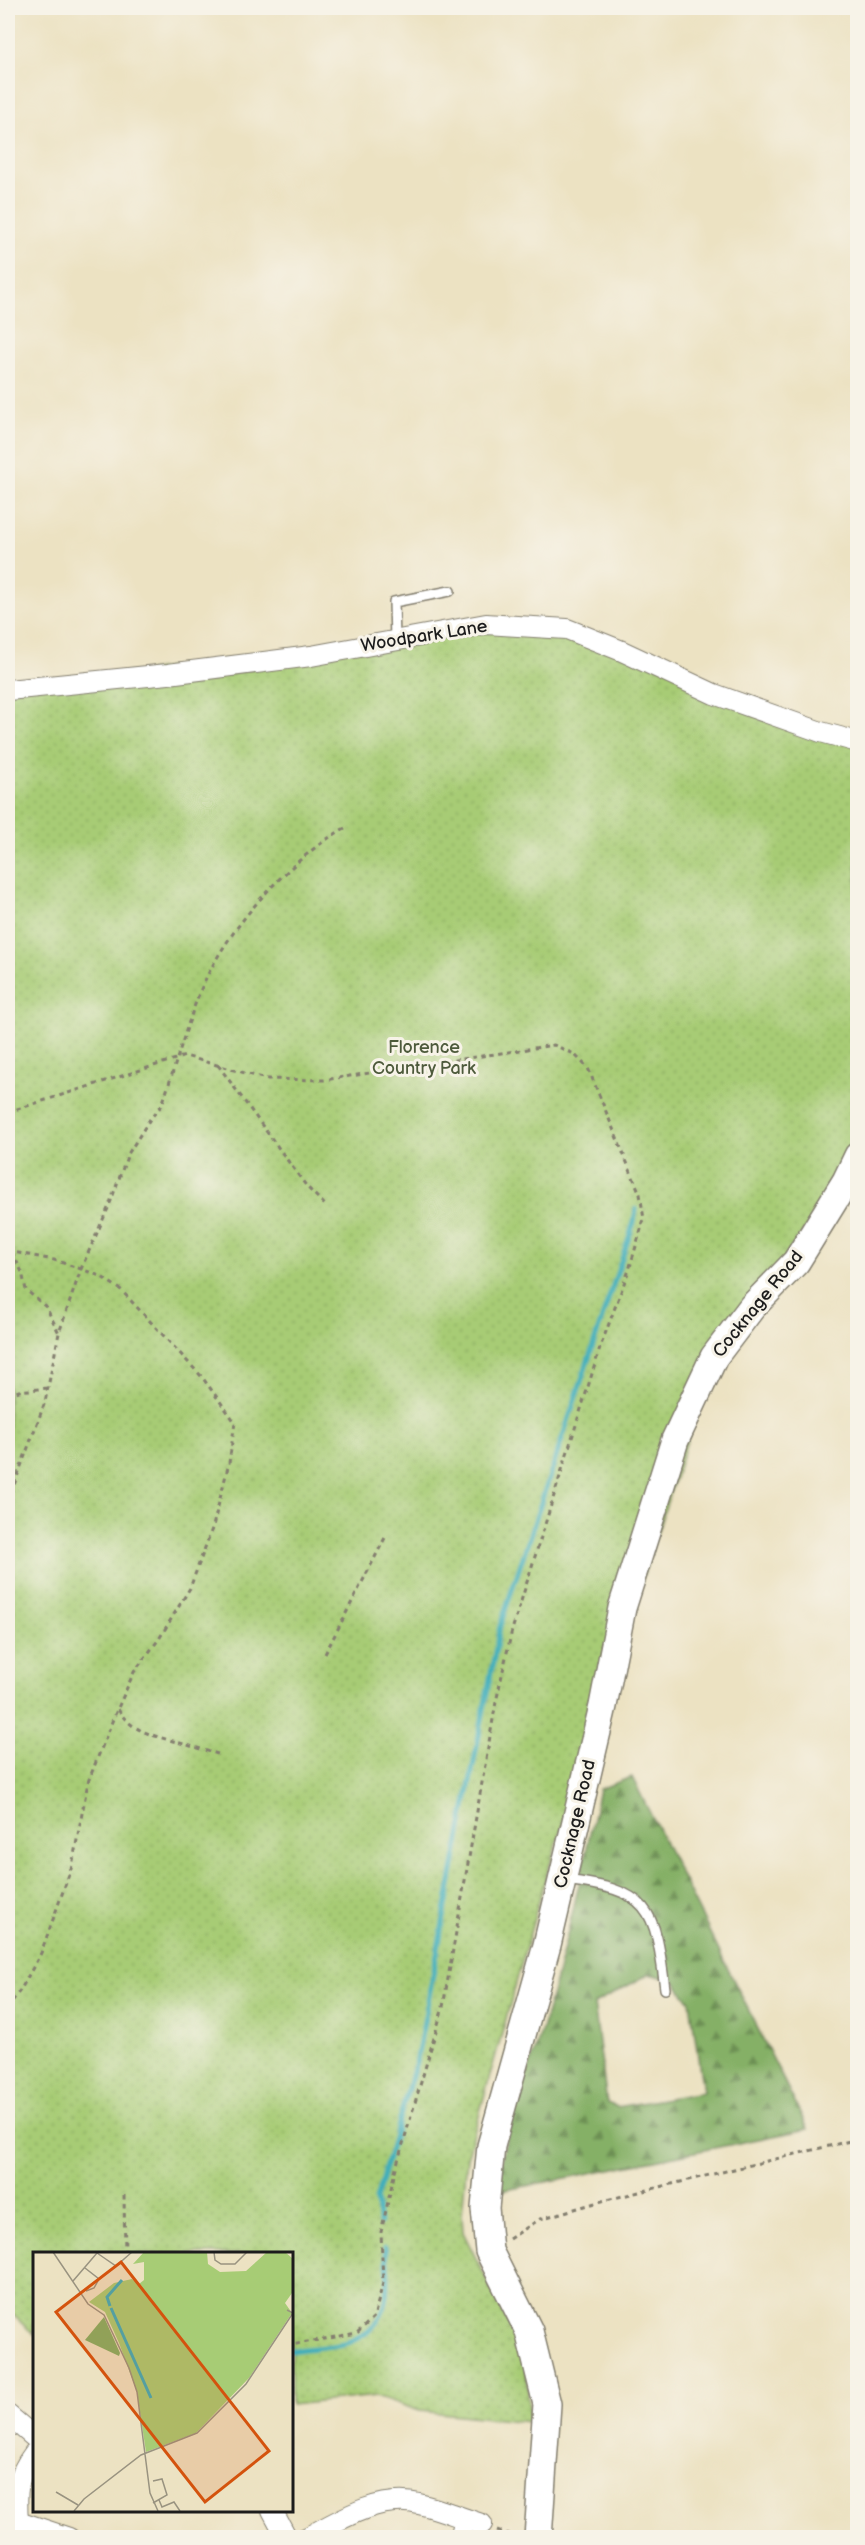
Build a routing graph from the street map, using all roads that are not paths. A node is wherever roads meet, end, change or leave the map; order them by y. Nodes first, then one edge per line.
1 (450, 591) dead end
2 (395, 640) junction
3 (8, 690) edge
4 (858, 742) edge
5 (858, 1156) edge
6 (562, 1880) junction
7 (664, 1989) dead end
8 (8, 2415) edge
9 (33, 2436) edge
10 (33, 2454) edge
11 (273, 2512) edge
12 (13, 2523) edge
13 (469, 2527) edge
14 (69, 2538) edge
15 (287, 2538) edge
16 (306, 2538) edge
17 (538, 2538) edge

1 - 2 lane
2 - 3 street, Woodpark Lane
2 - 4 street, Woodpark Lane
5 - 6 street, Cocknage Road
6 - 7 lane
6 - 17 street, Cocknage Road
8 - 9 street
10 - 12 street
11 - 15 street
12 - 14 street
13 - 16 street

